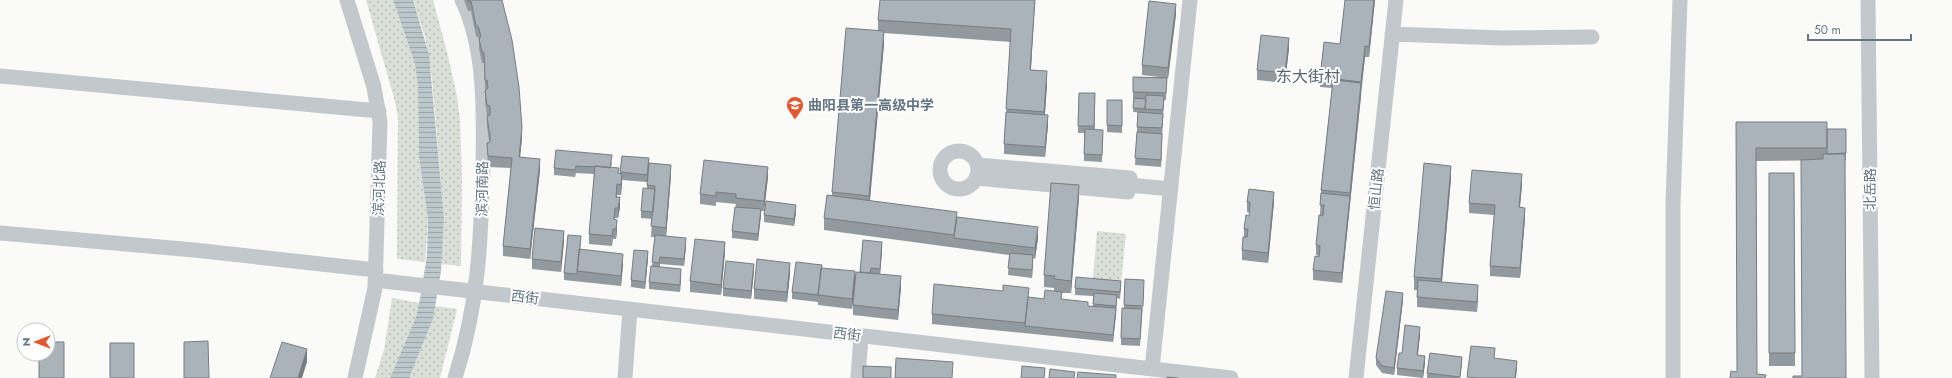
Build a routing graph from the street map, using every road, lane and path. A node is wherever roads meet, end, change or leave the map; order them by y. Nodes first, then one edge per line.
1 (347, 0) edge
2 (462, 0) edge
3 (1190, 0) edge
4 (1396, 0) edge
5 (1680, 0) edge
6 (1868, 0) edge
7 (1392, 34) junction
8 (1592, 37) dead end
9 (0, 76) edge
10 (378, 111) junction
11 (977, 172) dead end
12 (1171, 189) junction
13 (0, 233) edge
14 (380, 277) junction
15 (469, 290) junction
16 (630, 309) junction
17 (861, 336) junction
18 (1152, 369) junction
19 (355, 378) edge
20 (455, 378) edge
21 (625, 378) edge
22 (858, 378) edge
23 (1231, 378) edge
24 (1356, 378) edge
25 (1673, 378) edge
26 (1872, 378) edge

1 - 10 street, 滨河北路
2 - 15 street, 滨河南路
3 - 12 street
4 - 7 street, 恒山路
5 - 25 street
6 - 26 street, 北岳路
7 - 8 street
7 - 24 street, 恒山路
9 - 10 street
10 - 14 street, 滨河北路
11 - 12 street
12 - 18 street
13 - 14 street, 西街
14 - 15 street, 西街
14 - 19 street, 滨河北路
15 - 16 street, 西街
15 - 20 street, 滨河南路
16 - 17 street, 西街
16 - 21 street
17 - 18 street, 西街
17 - 22 street
18 - 23 street, 西街

